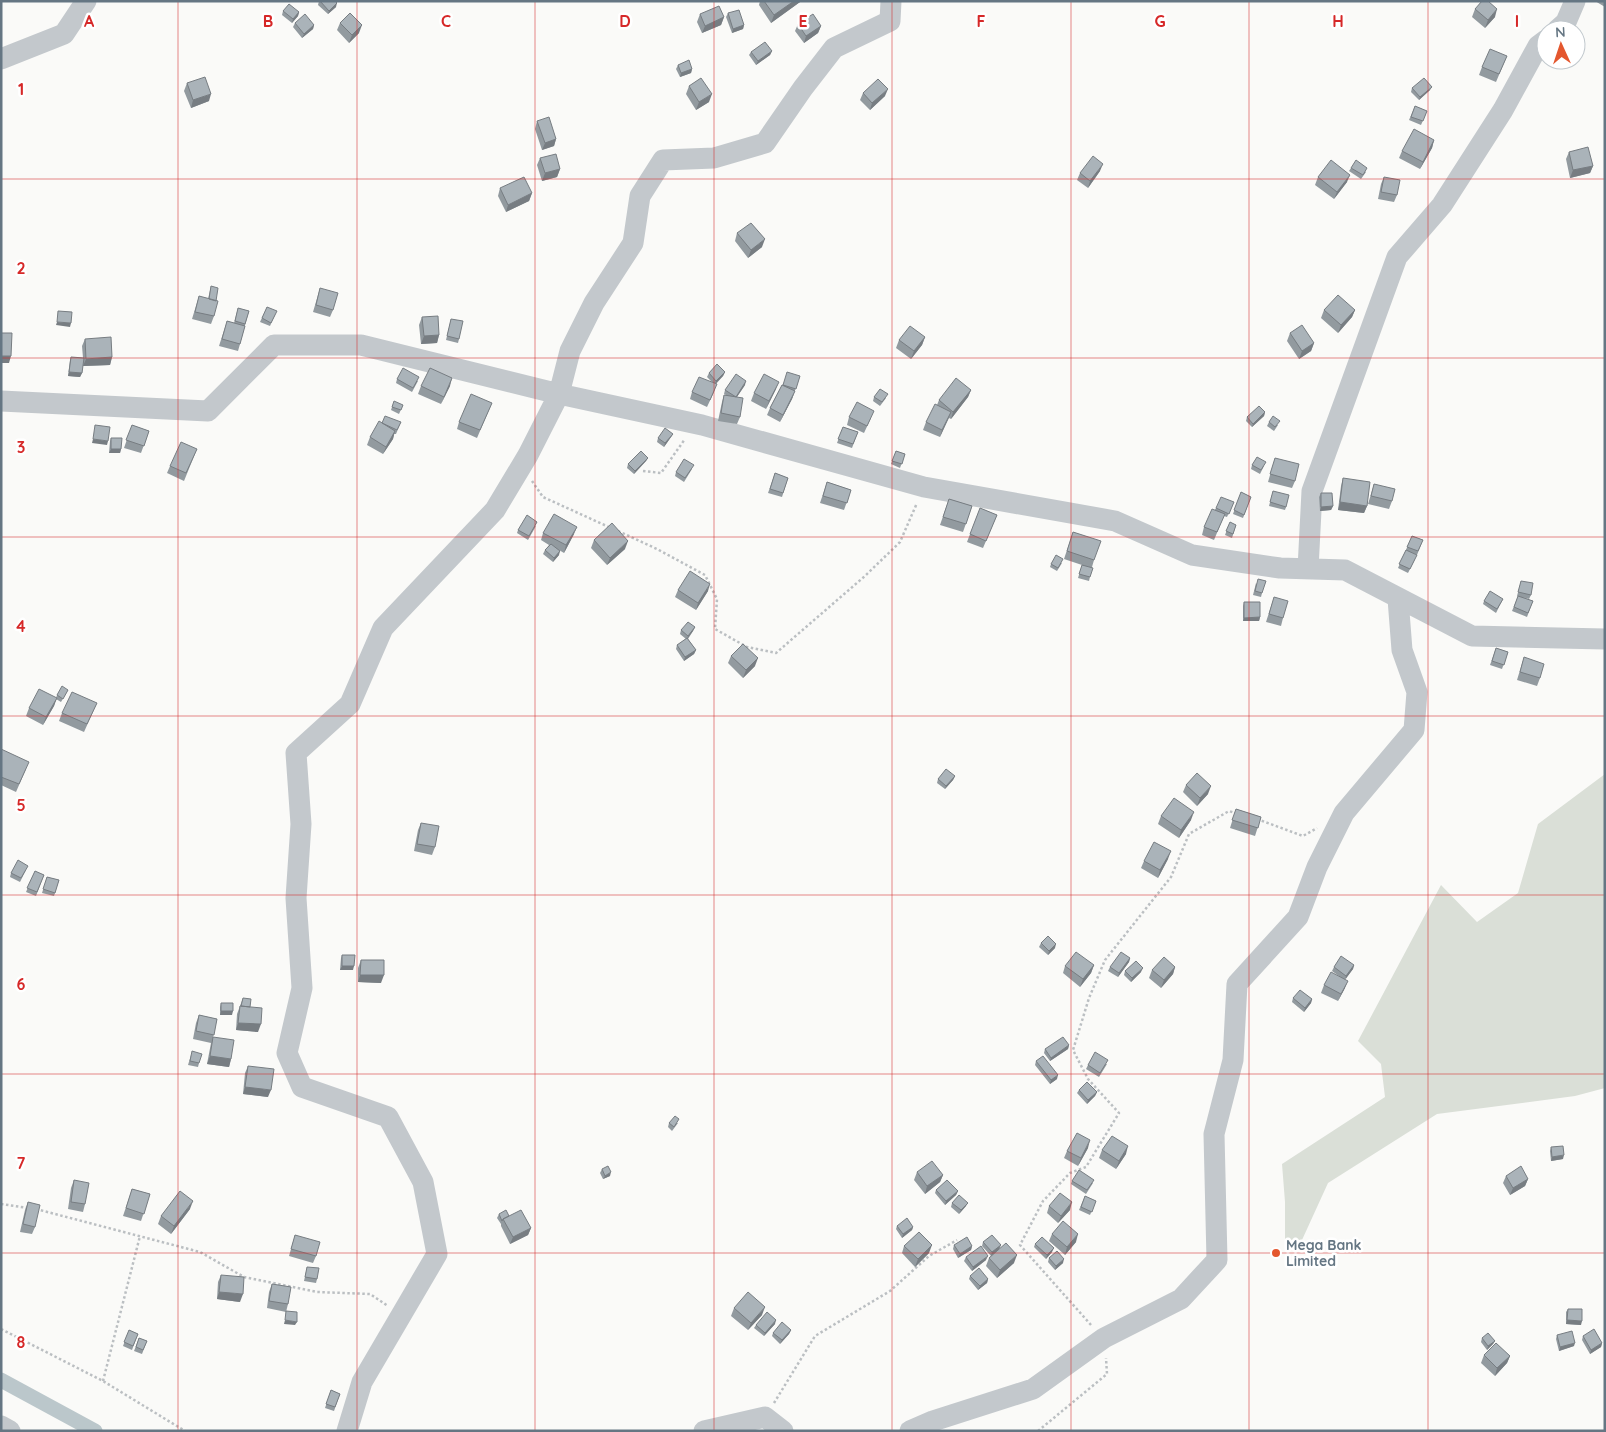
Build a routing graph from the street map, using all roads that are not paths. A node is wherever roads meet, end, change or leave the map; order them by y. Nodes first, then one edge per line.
1 (86, 1) edge
2 (892, 1) edge
3 (1574, 1) edge
4 (1567, 20) edge
5 (1536, 50) edge
6 (1, 59) edge
7 (559, 394) junction
8 (1, 401) edge
9 (1308, 570) junction
10 (1398, 599) junction
11 (1605, 639) edge
12 (1, 1426) edge
13 (10, 1431) edge
14 (346, 1431) edge
15 (704, 1431) edge
16 (783, 1431) edge
17 (910, 1431) edge

1 - 6 street
2 - 7 street
3 - 4 street
5 - 9 street
7 - 8 street
7 - 9 street
7 - 14 street
9 - 10 street
10 - 11 street
10 - 17 street
12 - 13 street
15 - 16 street

